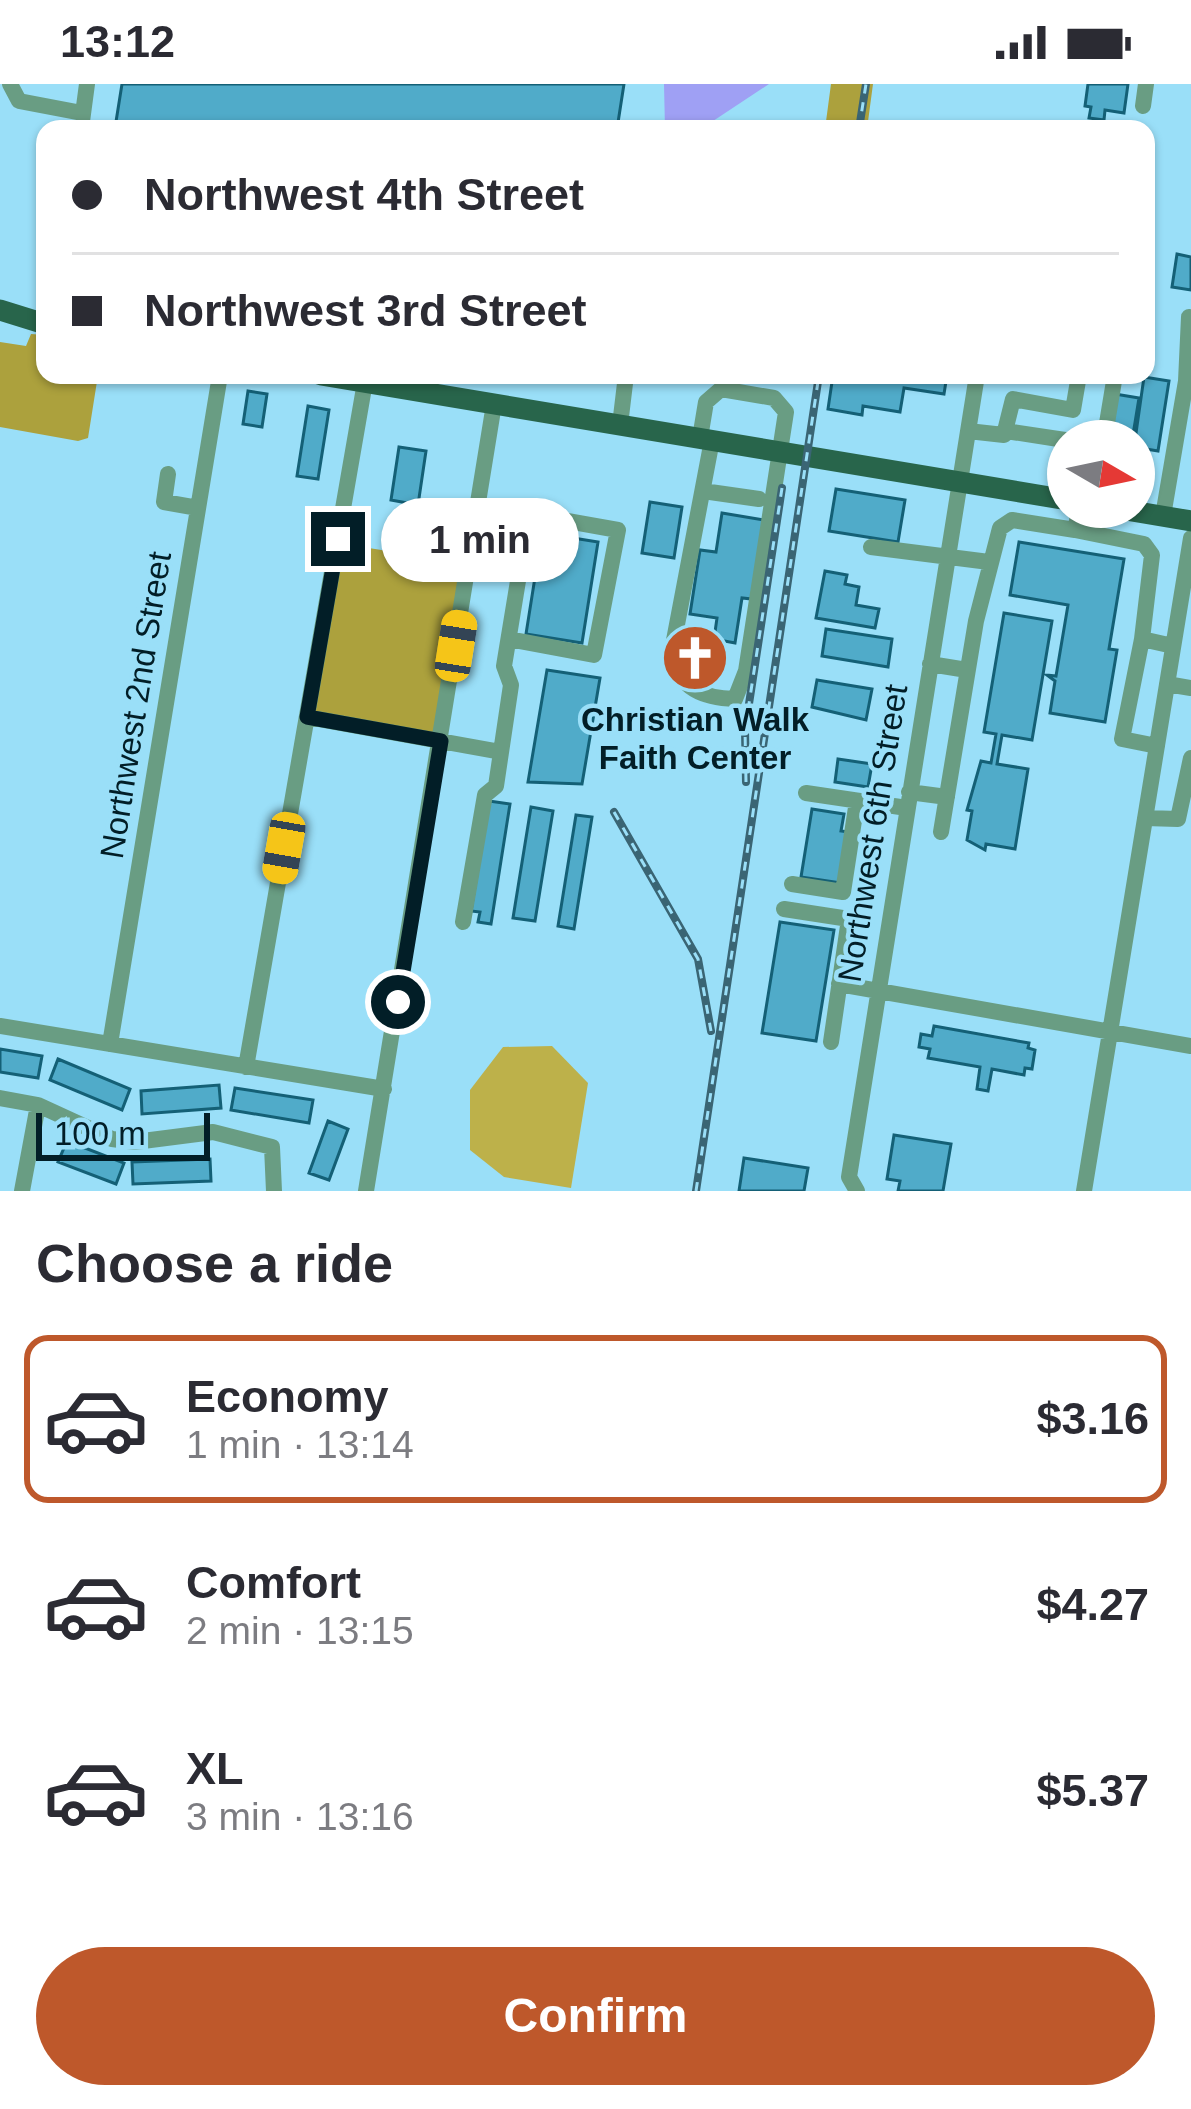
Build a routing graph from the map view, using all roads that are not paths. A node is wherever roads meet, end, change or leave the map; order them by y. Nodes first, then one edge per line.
1 (10, 84) edge
2 (87, 84) edge
3 (1146, 84) edge
4 (1143, 106) dead end
5 (78, 120) edge
6 (81, 120) edge
7 (0, 310) edge
8 (1189, 317) edge
9 (36, 324) edge
10 (0, 327) edge
11 (36, 327) edge
12 (219, 384) edge
13 (365, 384) edge
14 (377, 384) edge
15 (625, 384) edge
16 (976, 384) edge
17 (1077, 384) edge
18 (1114, 384) edge
19 (494, 404) junction
20 (1108, 420) edge
21 (620, 425) junction
22 (968, 431) junction
23 (1006, 431) junction
24 (1047, 437) edge
25 (706, 439) junction
26 (780, 452) junction
27 (168, 474) dead end
28 (960, 482) junction
29 (703, 491) junction
30 (1047, 496) edge
31 (759, 499) dead end
32 (478, 505) junction
33 (198, 508) junction
34 (529, 514) junction
35 (1155, 515) edge
36 (1163, 516) junction
37 (1191, 521) edge
38 (1076, 530) joint
39 (1191, 538) edge
40 (872, 547) dead end
41 (948, 553) junction
42 (989, 562) junction
43 (1142, 639) junction
44 (508, 640) junction
45 (1174, 646) junction
46 (930, 664) junction
47 (967, 670) junction
48 (1167, 684) junction
49 (1191, 688) edge
50 (307, 717) junction
51 (441, 741) junction
52 (1157, 746) junction
53 (501, 752) junction
54 (1191, 758) edge
55 (806, 793) dead end
56 (947, 797) junction
57 (908, 800) junction
58 (857, 801) junction
59 (1145, 818) junction
60 (941, 832) dead end
61 (791, 884) dead end
62 (784, 909) dead end
63 (463, 922) dead end
64 (839, 984) junction
65 (877, 990) junction
66 (0, 1027) edge
67 (1110, 1031) junction
68 (831, 1042) dead end
69 (110, 1044) junction
70 (1191, 1046) edge
71 (246, 1067) junction
72 (384, 1089) junction
73 (0, 1098) edge
74 (38, 1105) junction
75 (851, 1189) edge
76 (22, 1191) edge
77 (274, 1191) edge
78 (366, 1191) edge
79 (1084, 1191) edge

1 - 5 street
2 - 6 street
3 - 4 street
7 - 9 main road
8 - 36 street
10 - 11 main road
12 - 33 street, Northwest 2nd Street
13 - 50 street
14 - 19 main road
15 - 21 street
16 - 22 street, Northwest 6th Street
17 - 23 street
18 - 20 street
19 - 21 main road
19 - 32 street
21 - 25 main road
22 - 23 street
22 - 28 street, Northwest 6th Street
23 - 24 street
25 - 26 main road
25 - 26 street
25 - 29 street
26 - 28 main road
26 - 29 street
27 - 33 street
28 - 30 main road
28 - 41 street, Northwest 6th Street
29 - 31 street
32 - 34 street
32 - 51 street
33 - 69 street, Northwest 2nd Street
34 - 44 street
34 - 44 street
35 - 36 main road
36 - 37 main road
38 - 42 street
38 - 43 street
39 - 45 street
40 - 41 street
41 - 42 street
41 - 46 street, Northwest 6th Street
42 - 47 street
43 - 45 street
43 - 52 street
44 - 53 street
45 - 48 street
46 - 47 street
46 - 57 street, Northwest 6th Street
47 - 56 street
48 - 49 street
48 - 52 street
50 - 51 street
50 - 71 street
51 - 53 street
51 - 72 street
52 - 59 street
53 - 63 street
54 - 59 street
55 - 58 street
56 - 57 street
56 - 60 street
57 - 58 street
57 - 65 street, Northwest 6th Street
58 - 61 street
59 - 67 street
62 - 64 street
64 - 65 street
64 - 68 street
65 - 67 street
65 - 75 street, Northwest 6th Street
66 - 69 street
67 - 70 street
67 - 79 street
69 - 71 street
71 - 72 street
72 - 78 street
73 - 74 street
74 - 76 street
74 - 77 street

